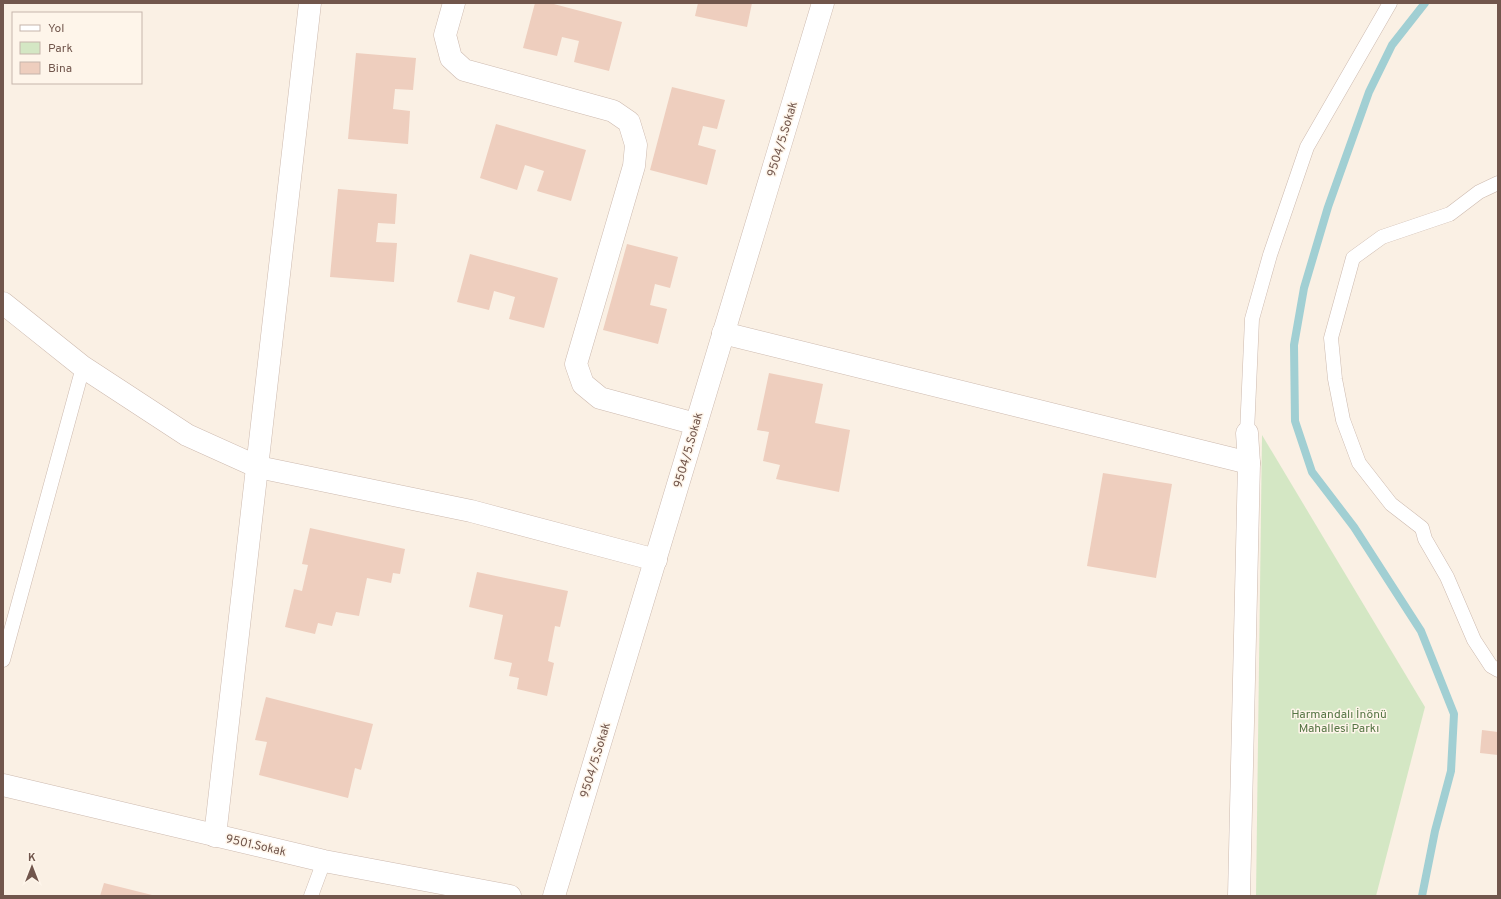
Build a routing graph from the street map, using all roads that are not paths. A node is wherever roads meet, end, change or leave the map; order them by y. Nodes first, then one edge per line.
1 (310, 3) edge
2 (454, 3) edge
3 (823, 3) edge
4 (1390, 3) edge
5 (1498, 183) edge
6 (3, 303) edge
7 (723, 333) junction
8 (83, 367) junction
9 (696, 424) junction
10 (1247, 433) joint
11 (1249, 463) junction
12 (258, 467) junction
13 (656, 560) junction
14 (3, 660) edge
15 (1498, 670) edge
16 (3, 785) edge
17 (215, 836) junction
18 (324, 861) junction
19 (311, 896) edge
20 (510, 896) edge
21 (554, 896) edge
22 (1239, 896) edge

1 - 12 street
2 - 9 street
3 - 7 street, 9504/5.Sokak
4 - 10 lane
5 - 15 lane
6 - 8 street
7 - 9 street, 9504/5.Sokak
7 - 11 street
8 - 12 street
8 - 14 lane
9 - 13 street, 9504/5.Sokak
10 - 11 street
11 - 22 street
12 - 13 street
12 - 17 street
13 - 21 street, 9504/5.Sokak
16 - 17 street, 9501.Sokak
17 - 18 street, 9501.Sokak
18 - 19 lane
18 - 20 street, 9501.Sokak

